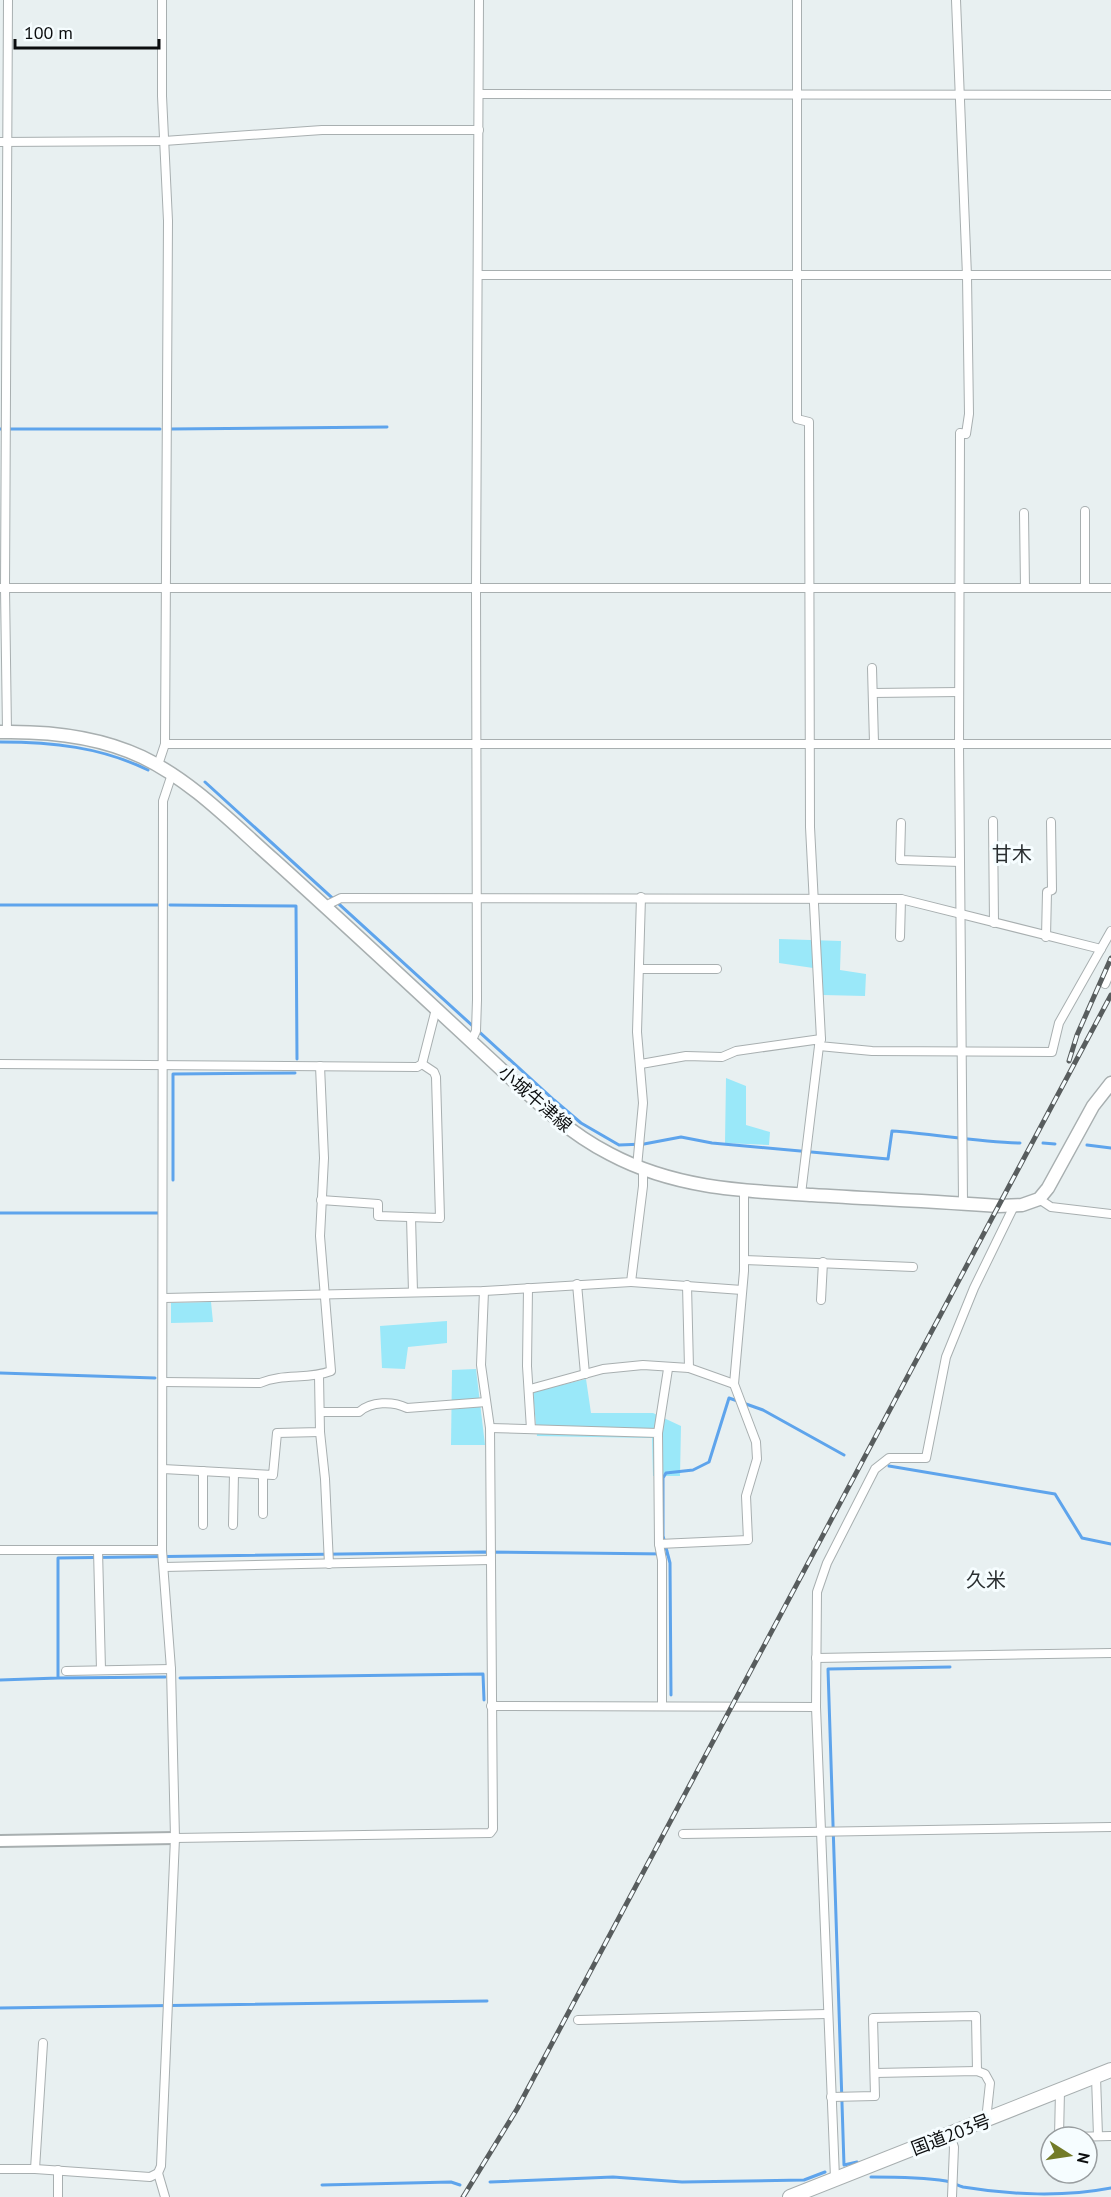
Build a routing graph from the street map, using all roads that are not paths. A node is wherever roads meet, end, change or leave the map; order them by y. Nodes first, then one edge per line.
1 (8, 0) edge
2 (162, 0) edge
3 (479, 0) edge
4 (797, 0) edge
5 (956, 0) edge
6 (479, 94) junction
7 (797, 94) junction
8 (960, 94) junction
9 (1111, 95) edge
10 (479, 130) junction
11 (164, 141) junction
12 (4, 142) edge
13 (479, 275) junction
14 (1111, 275) edge
15 (797, 276) junction
16 (967, 276) junction
17 (1085, 511) dead end
18 (1024, 513) dead end
19 (2, 588) edge
20 (1025, 588) junction
21 (1085, 588) junction
22 (1111, 588) edge
23 (166, 589) junction
24 (476, 589) junction
25 (810, 589) junction
26 (960, 589) junction
27 (872, 668) dead end
28 (959, 692) junction
29 (873, 693) junction
30 (3, 732) edge
31 (809, 743) junction
32 (873, 743) junction
33 (165, 744) junction
34 (476, 744) junction
35 (1111, 744) edge
36 (959, 746) junction
37 (158, 765) junction
38 (172, 774) junction
39 (993, 821) dead end
40 (1051, 822) dead end
41 (901, 823) dead end
42 (960, 862) junction
43 (477, 897) junction
44 (641, 897) junction
45 (813, 898) junction
46 (901, 899) junction
47 (331, 903) junction
48 (961, 912) junction
49 (994, 923) junction
50 (1111, 931) edge
51 (1046, 937) junction
52 (900, 938) dead end
53 (1101, 949) junction
54 (639, 969) junction
55 (717, 969) dead end
56 (1111, 970) edge
57 (1105, 984) dead end
58 (436, 1009) junction
59 (474, 1032) junction
60 (820, 1042) junction
61 (961, 1053) junction
62 (0, 1064) edge
63 (422, 1064) junction
64 (640, 1064) junction
65 (165, 1065) junction
66 (320, 1066) junction
67 (1110, 1085) edge
68 (640, 1168) junction
69 (744, 1191) junction
70 (801, 1194) junction
71 (1039, 1199) junction
72 (321, 1200) junction
73 (963, 1203) junction
74 (1014, 1206) junction
75 (1111, 1214) edge
76 (411, 1217) junction
77 (744, 1260) junction
78 (823, 1262) junction
79 (913, 1267) dead end
80 (631, 1282) junction
81 (577, 1284) junction
82 (687, 1286) junction
83 (528, 1288) junction
84 (742, 1290) junction
85 (484, 1291) junction
86 (413, 1292) junction
87 (324, 1295) junction
88 (164, 1298) junction
89 (821, 1300) dead end
90 (688, 1368) junction
91 (668, 1369) junction
92 (585, 1374) junction
93 (319, 1376) junction
94 (163, 1382) junction
95 (734, 1384) junction
96 (530, 1389) junction
97 (486, 1402) junction
98 (320, 1412) junction
99 (490, 1428) junction
100 (531, 1429) junction
101 (320, 1432) junction
102 (658, 1433) junction
103 (162, 1468) junction
104 (203, 1471) junction
105 (234, 1473) junction
106 (262, 1474) junction
107 (263, 1514) dead end
108 (202, 1525) dead end
109 (233, 1525) dead end
110 (658, 1544) junction
111 (0, 1550) edge
112 (98, 1550) junction
113 (162, 1550) junction
114 (490, 1560) junction
115 (329, 1564) junction
116 (164, 1567) junction
117 (1111, 1653) edge
118 (816, 1658) junction
119 (171, 1669) junction
120 (101, 1670) junction
121 (66, 1671) dead end
122 (491, 1706) junction
123 (662, 1706) junction
124 (816, 1707) junction
125 (1111, 1827) edge
126 (820, 1832) junction
127 (683, 1834) dead end
128 (175, 1838) junction
129 (0, 1841) edge
130 (828, 2014) junction
131 (578, 2020) dead end
132 (43, 2043) dead end
133 (1111, 2070) edge
134 (977, 2071) junction
135 (875, 2073) junction
136 (1096, 2077) junction
137 (1060, 2091) junction
138 (831, 2097) junction
139 (986, 2122) junction
140 (1059, 2125) edge
141 (1098, 2125) edge
142 (950, 2136) junction
143 (0, 2169) edge
144 (35, 2169) junction
145 (58, 2170) junction
146 (158, 2173) junction
147 (835, 2178) junction
148 (58, 2197) edge
149 (165, 2197) edge
150 (790, 2197) edge
151 (952, 2197) edge

1 - 12 street
2 - 11 street
3 - 6 street
4 - 7 street
5 - 8 street
6 - 7 street
6 - 10 street
7 - 8 street
7 - 15 street
8 - 9 street
8 - 16 street
10 - 11 street
10 - 13 street
11 - 12 street
11 - 23 street
12 - 19 street
13 - 15 street
13 - 24 street
14 - 16 street
15 - 16 street
15 - 25 street
16 - 26 street
17 - 21 street
18 - 20 street
19 - 23 street
19 - 30 street
20 - 21 street
20 - 26 street
21 - 22 street
23 - 24 street
23 - 33 street
24 - 25 street
24 - 34 street
25 - 26 street
25 - 31 street
26 - 28 street
27 - 29 street
28 - 29 street
28 - 36 street
29 - 32 street
30 - 37 main road, 小城牛津線
31 - 32 street
31 - 34 street
31 - 45 street
32 - 36 street
33 - 34 street
33 - 37 street
34 - 43 street
35 - 36 street
36 - 42 street
37 - 38 main road, 小城牛津線
38 - 47 main road, 小城牛津線
38 - 65 street
39 - 49 street
40 - 51 street
41 - 42 street
42 - 48 street
43 - 44 street
43 - 47 street
43 - 59 street
44 - 45 street
44 - 54 street
45 - 46 street
45 - 60 street
46 - 48 street
46 - 52 street
47 - 58 main road, 小城牛津線
48 - 49 street
48 - 61 street
49 - 51 street
50 - 53 street
51 - 53 street
53 - 61 street
54 - 55 street
54 - 64 street
56 - 57 street
58 - 59 main road, 小城牛津線
58 - 63 street
59 - 68 main road, 小城牛津線
60 - 61 street
60 - 64 street
60 - 70 street
61 - 73 street
62 - 65 street
63 - 66 street
63 - 76 street
64 - 68 street
65 - 66 street
65 - 88 street
66 - 72 street
67 - 71 main road
68 - 69 main road, 小城牛津線
68 - 80 street
69 - 70 main road, 小城牛津線
69 - 77 street
70 - 73 main road, 小城牛津線
71 - 74 main road, 小城牛津線
71 - 75 street
72 - 76 street
72 - 87 street
73 - 74 main road, 小城牛津線
74 - 118 street
76 - 86 street
77 - 78 street
77 - 84 street
78 - 79 street
78 - 89 street
80 - 81 street
80 - 82 street
81 - 83 street
81 - 92 street
82 - 84 street
82 - 90 street
83 - 85 street
83 - 96 street
84 - 95 street
85 - 86 street
85 - 97 street
86 - 87 street
87 - 88 street
87 - 93 street
88 - 94 street
90 - 91 street
90 - 95 street
91 - 92 street
91 - 102 street
92 - 96 street
93 - 94 street
93 - 98 street
94 - 103 street
95 - 110 street
96 - 100 street
97 - 98 street
97 - 99 street
98 - 101 street
99 - 100 street
99 - 114 street
100 - 102 street
101 - 106 street
101 - 115 street
102 - 110 street
103 - 104 street
103 - 113 street
104 - 105 street
104 - 108 street
105 - 106 street
105 - 109 street
106 - 107 street
110 - 123 street
111 - 112 street
112 - 113 street
112 - 120 street
113 - 116 street
114 - 115 street
114 - 122 street
115 - 116 street
116 - 119 street
117 - 118 street
118 - 124 street
119 - 120 street
119 - 128 street
120 - 121 street
122 - 123 street
122 - 128 street
123 - 124 street
124 - 126 street
125 - 126 street
126 - 127 street
126 - 130 street
128 - 129 street
128 - 146 street
130 - 131 street
130 - 138 street
132 - 144 street
133 - 136 highway, 国道203号
134 - 135 street
134 - 135 street
134 - 139 street
135 - 138 street
136 - 137 highway, 国道203号
136 - 141 street
137 - 139 highway, 国道203号
137 - 140 street
138 - 147 street
139 - 142 highway, 国道203号
142 - 147 highway, 国道203号
142 - 151 street
143 - 144 street
144 - 145 street
145 - 146 street
145 - 148 street
146 - 149 street
147 - 150 highway, 国道203号

